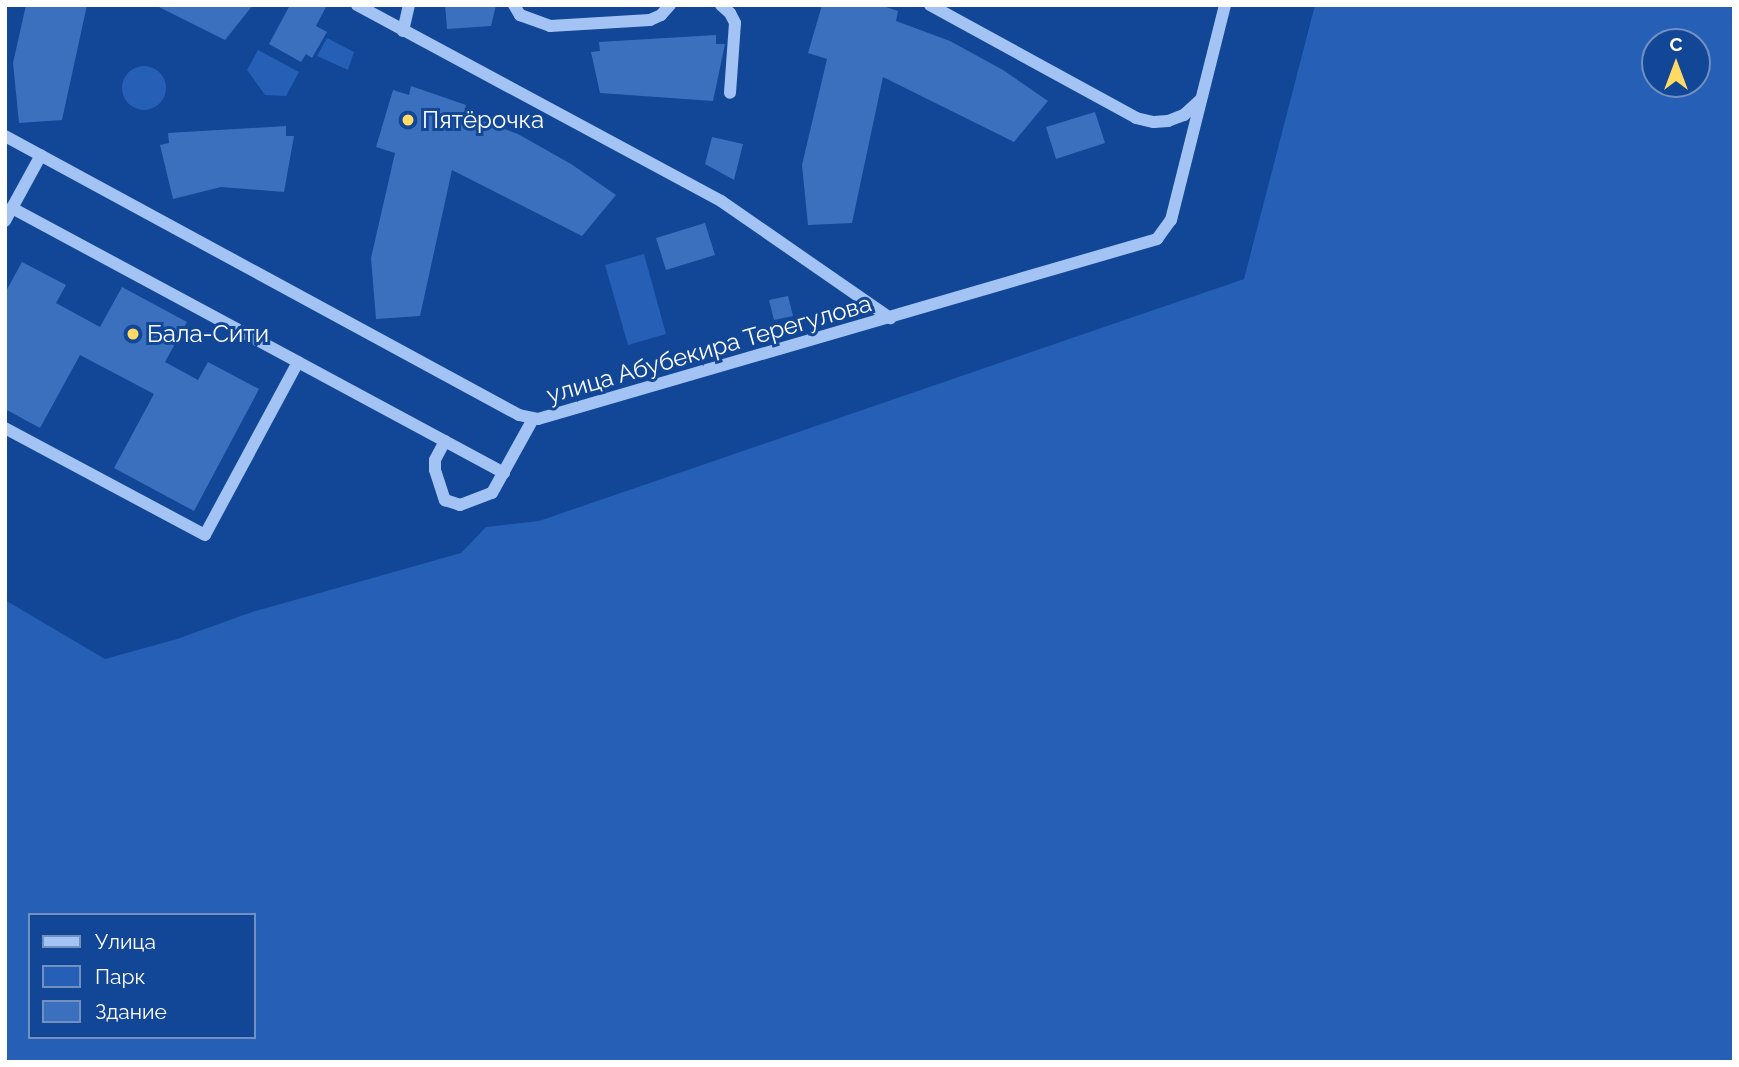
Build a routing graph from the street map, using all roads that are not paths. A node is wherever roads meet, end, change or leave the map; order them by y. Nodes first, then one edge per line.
1 (357, 5) edge
2 (409, 5) edge
3 (514, 5) edge
4 (670, 5) edge
5 (722, 5) edge
6 (930, 5) edge
7 (1225, 5) edge
8 (403, 31) junction
9 (730, 93) dead end
10 (1201, 99) junction
11 (5, 136) edge
12 (41, 155) junction
13 (12, 208) junction
14 (5, 220) edge
15 (890, 318) junction
16 (298, 362) junction
17 (533, 419) junction
18 (5, 428) edge
19 (445, 441) junction
20 (504, 473) junction

1 - 8 street
2 - 8 street
3 - 4 street
5 - 9 street
6 - 10 street
7 - 10 street, улица Абубекира Терегулова
8 - 15 street
10 - 15 street, улица Абубекира Терегулова
11 - 12 street, улица Абубекира Терегулова
12 - 13 street
12 - 17 street, улица Абубекира Терегулова
13 - 14 street
13 - 16 street
15 - 17 street, улица Абубекира Терегулова
16 - 18 street
16 - 19 street
17 - 20 street
19 - 20 street
19 - 20 street

